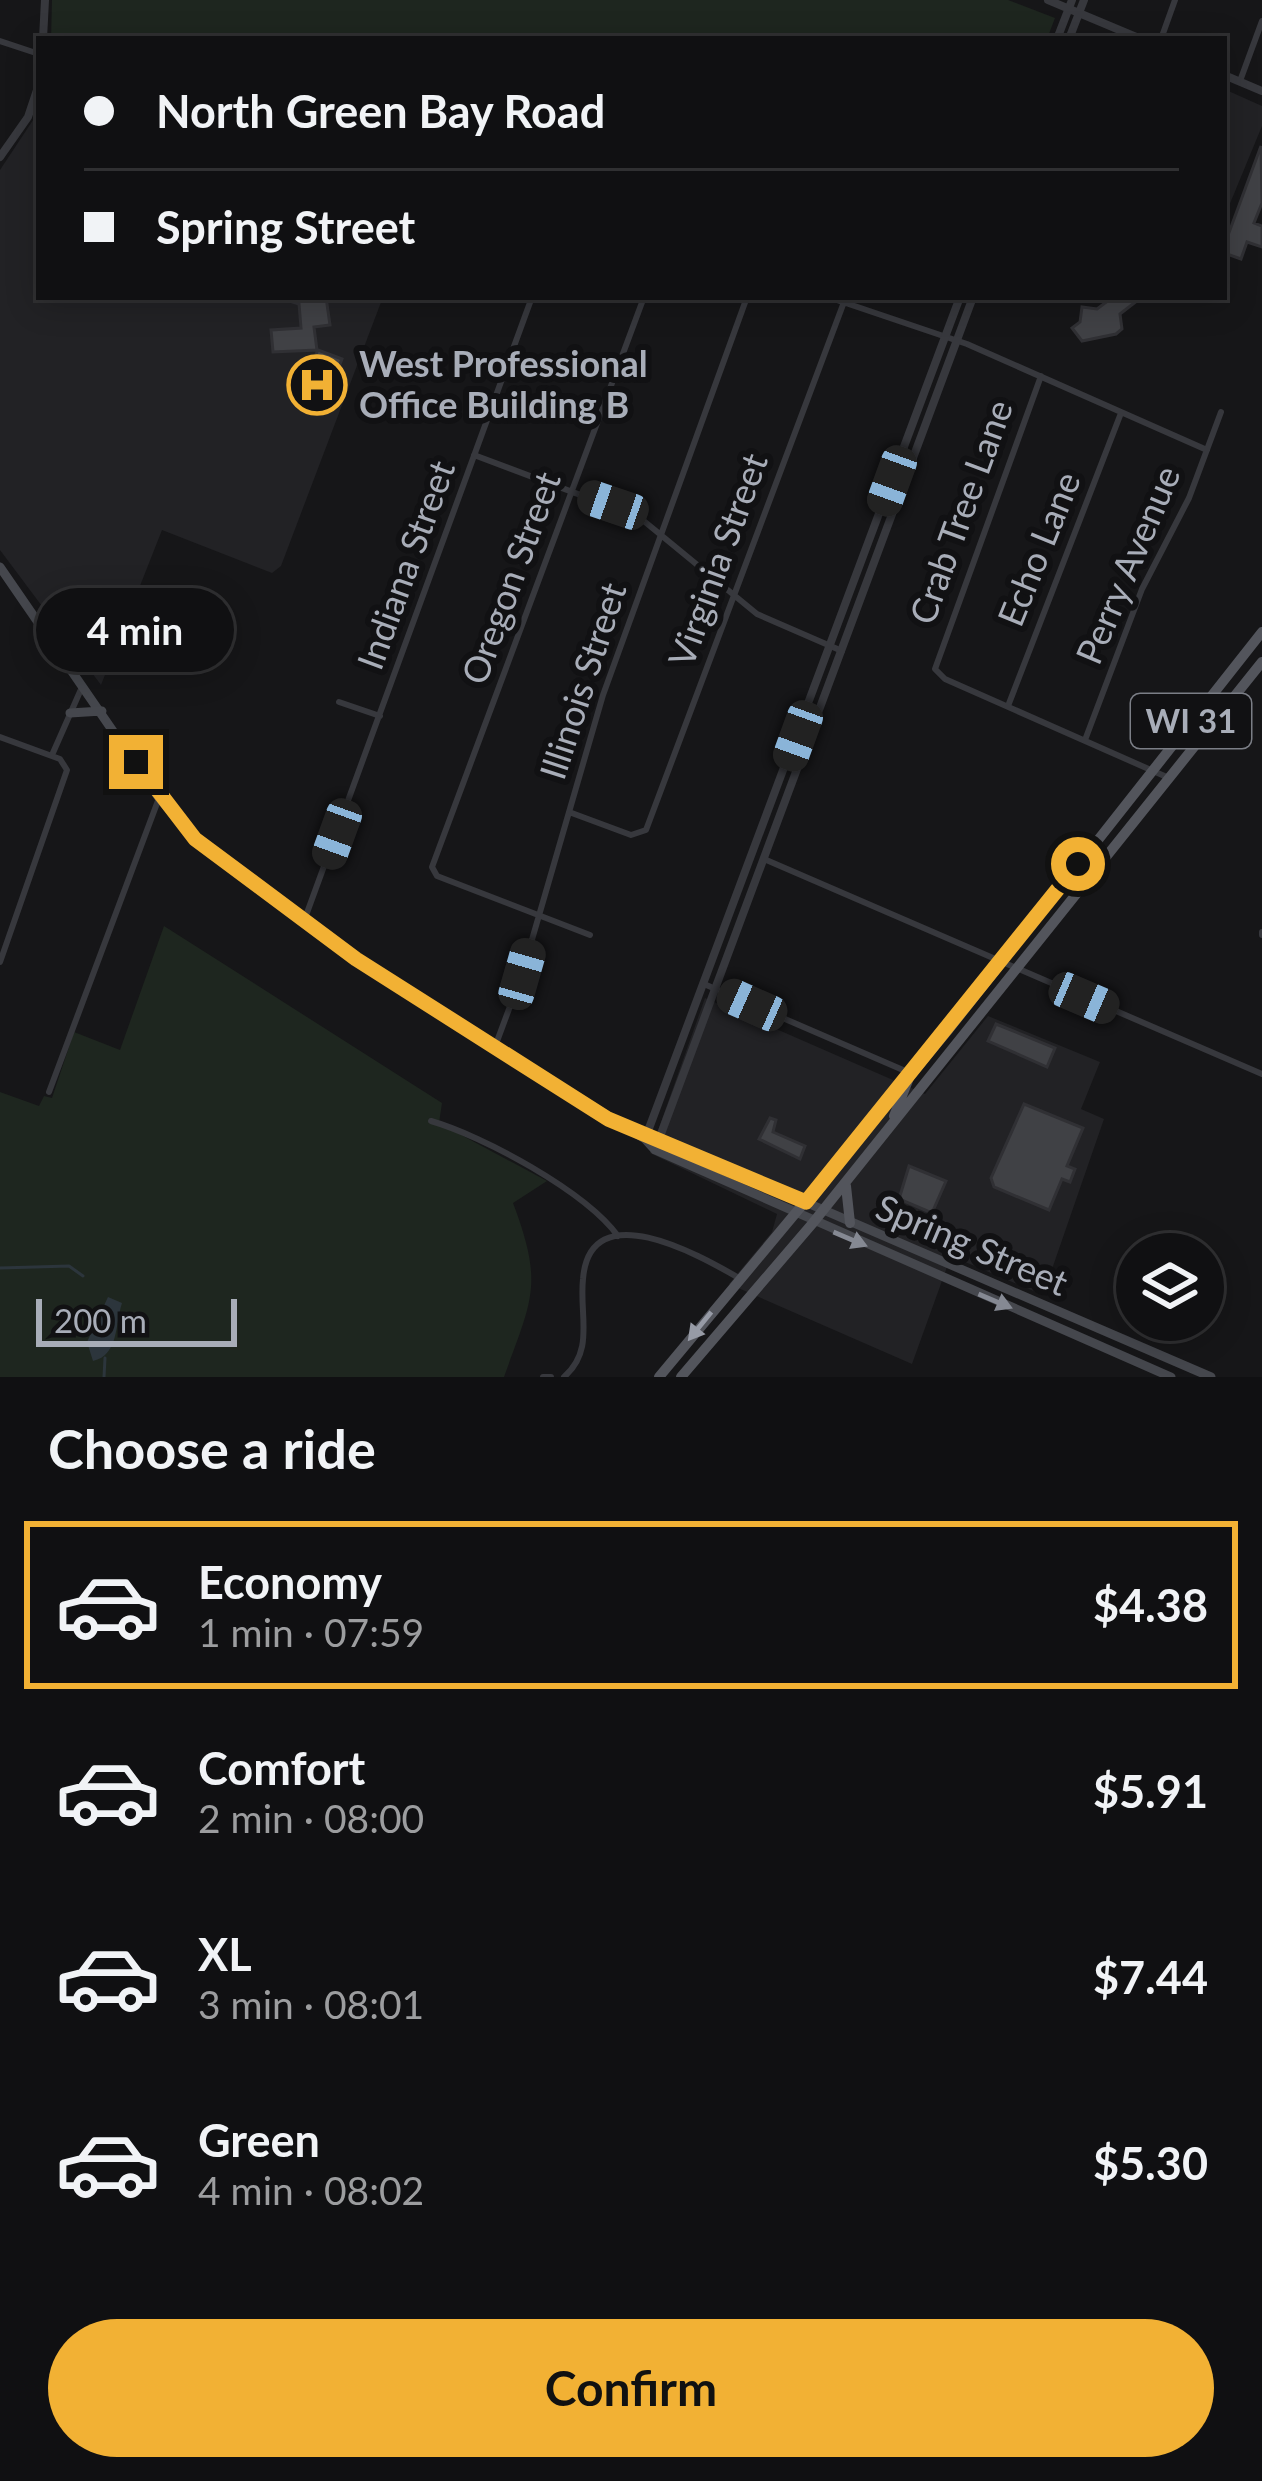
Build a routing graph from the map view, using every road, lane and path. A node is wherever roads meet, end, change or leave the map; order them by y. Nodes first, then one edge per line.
1 (45, 0) edge
2 (1048, 0) edge
3 (1084, 0) edge
4 (1175, 0) edge
5 (1070, 4) edge
6 (1079, 12) junction
7 (1262, 21) edge
8 (44, 36) edge
9 (1058, 36) edge
10 (1071, 36) edge
11 (1134, 36) edge
12 (1162, 36) edge
13 (0, 41) edge
14 (36, 53) edge
15 (1227, 76) edge
16 (1240, 81) junction
17 (1262, 91) edge
18 (36, 93) edge
19 (2, 150) edge
20 (531, 300) edge
21 (643, 300) edge
22 (746, 300) edge
23 (838, 300) edge
24 (959, 300) edge
25 (972, 300) edge
26 (844, 302) junction
27 (946, 336) junction
28 (957, 340) junction
29 (1041, 376) junction
30 (1121, 412) junction
31 (1221, 412) dead end
32 (904, 449) junction
33 (1207, 450) junction
34 (915, 454) junction
35 (474, 455) junction
36 (572, 491) junction
37 (660, 534) junction
38 (869, 542) junction
39 (881, 547) junction
40 (0, 567) edge
41 (734, 596) junction
42 (30, 607) junction
43 (105, 618) dead end
44 (1262, 632) edge
45 (830, 647) junction
46 (843, 652) junction
47 (1262, 662) edge
48 (84, 683) junction
49 (339, 702) dead end
50 (1008, 706) junction
51 (102, 711) junction
52 (806, 712) junction
53 (70, 713) junction
54 (380, 716) junction
55 (818, 717) junction
56 (0, 737) edge
57 (1085, 740) junction
58 (52, 755) junction
59 (1153, 770) junction
60 (782, 778) junction
61 (1169, 778) junction
62 (793, 783) junction
63 (159, 798) junction
64 (569, 812) junction
65 (752, 855) junction
66 (763, 859) junction
67 (539, 915) junction
68 (304, 921) junction
69 (590, 935) dead end
70 (0, 962) edge
71 (1000, 962) junction
72 (1017, 969) junction
73 (704, 984) junction
74 (716, 988) junction
75 (949, 1029) junction
76 (495, 1046) junction
77 (675, 1061) junction
78 (687, 1064) junction
79 (910, 1073) junction
80 (1262, 1074) edge
81 (929, 1079) junction
82 (49, 1092) dead end
83 (661, 1097) junction
84 (673, 1102) junction
85 (430, 1121) dead end
86 (891, 1125) junction
87 (659, 1138) junction
88 (645, 1139) junction
89 (655, 1150) junction
90 (849, 1178) junction
91 (801, 1206) junction
92 (823, 1210) junction
93 (850, 1223) junction
94 (812, 1224) junction
95 (618, 1235) junction
96 (739, 1278) junction
97 (1114, 1334) junction
98 (1108, 1349) junction
99 (564, 1377) edge
100 (659, 1377) edge
101 (681, 1377) edge
102 (1171, 1377) edge
103 (1211, 1377) edge

1 - 8 street
2 - 5 street
3 - 6 street
4 - 12 street
5 - 6 street
5 - 9 street
6 - 10 street
6 - 11 street
7 - 16 street
13 - 14 street
15 - 16 street
16 - 17 street
18 - 19 street
20 - 35 street, Indiana Street
21 - 36 street, Oregon Street
22 - 37 street, Illinois Street
23 - 26 street
24 - 27 street
25 - 28 street
26 - 27 street
26 - 41 street, Virginia Street
27 - 28 street
27 - 32 street
28 - 29 street
28 - 34 street
29 - 30 street
29 - 50 street, Crab Tree Lane
30 - 33 street
30 - 50 street, Echo Lane
31 - 33 street, Perry Avenue
32 - 34 street
32 - 38 street
33 - 57 street, Perry Avenue
34 - 39 street
35 - 36 street
35 - 54 street, Indiana Street
36 - 37 street
36 - 67 street, Oregon Street
37 - 41 street
37 - 64 street, Illinois Street
38 - 39 street
38 - 45 street
39 - 46 street
40 - 42 main road, Spring Street
41 - 45 street
41 - 64 street, Virginia Street
42 - 43 main road
42 - 48 main road, Spring Street
44 - 59 main road, WI 31
45 - 46 street
45 - 52 street
46 - 55 street
47 - 61 main road, WI 31
48 - 51 main road, Spring Street
48 - 53 street
49 - 54 street
50 - 57 street
51 - 53 main road
51 - 63 main road, Spring Street
52 - 55 street
52 - 60 street
53 - 58 street
54 - 68 street, Indiana Street
55 - 62 street
56 - 58 street
57 - 59 street
58 - 70 street
59 - 61 street
59 - 71 main road, WI 31
60 - 62 street
60 - 65 street
61 - 72 main road, WI 31
62 - 66 street
63 - 68 main road, Spring Street
63 - 82 street
64 - 67 street, Illinois Street
65 - 66 street
65 - 73 street
66 - 71 street
66 - 74 street
67 - 69 street
67 - 76 street, Illinois Street
68 - 76 main road, Spring Street
71 - 72 street
71 - 75 main road, WI 31
72 - 80 street
72 - 81 main road, WI 31
73 - 74 street
73 - 77 street
74 - 78 street
74 - 79 street
75 - 79 main road, WI 31
75 - 81 main road
76 - 88 main road, Spring Street
77 - 78 street
77 - 83 street
78 - 84 street
79 - 86 main road
79 - 91 main road, WI 31
81 - 86 main road, WI 31
83 - 84 street
83 - 88 street
84 - 87 street
85 - 95 street
86 - 90 main road, WI 31
87 - 88 main road, Spring Street
87 - 89 street
87 - 91 main road, Spring Street
88 - 89 main road, Spring Street
89 - 91 main road, Spring Street
90 - 92 main road, WI 31
90 - 93 main road
91 - 92 main road, Spring Street
91 - 94 main road, Spring Street
91 - 96 main road, WI 31
92 - 93 main road, Spring Street
92 - 94 main road, WI 31
93 - 97 main road, Spring Street
94 -> 98 main road, Spring Street
94 - 101 main road, WI 31
95 - 96 street
95 - 99 street
96 -> 100 main road, WI 31
97 - 98 main road
97 - 103 main road, Spring Street
98 - 102 main road, Spring Street

